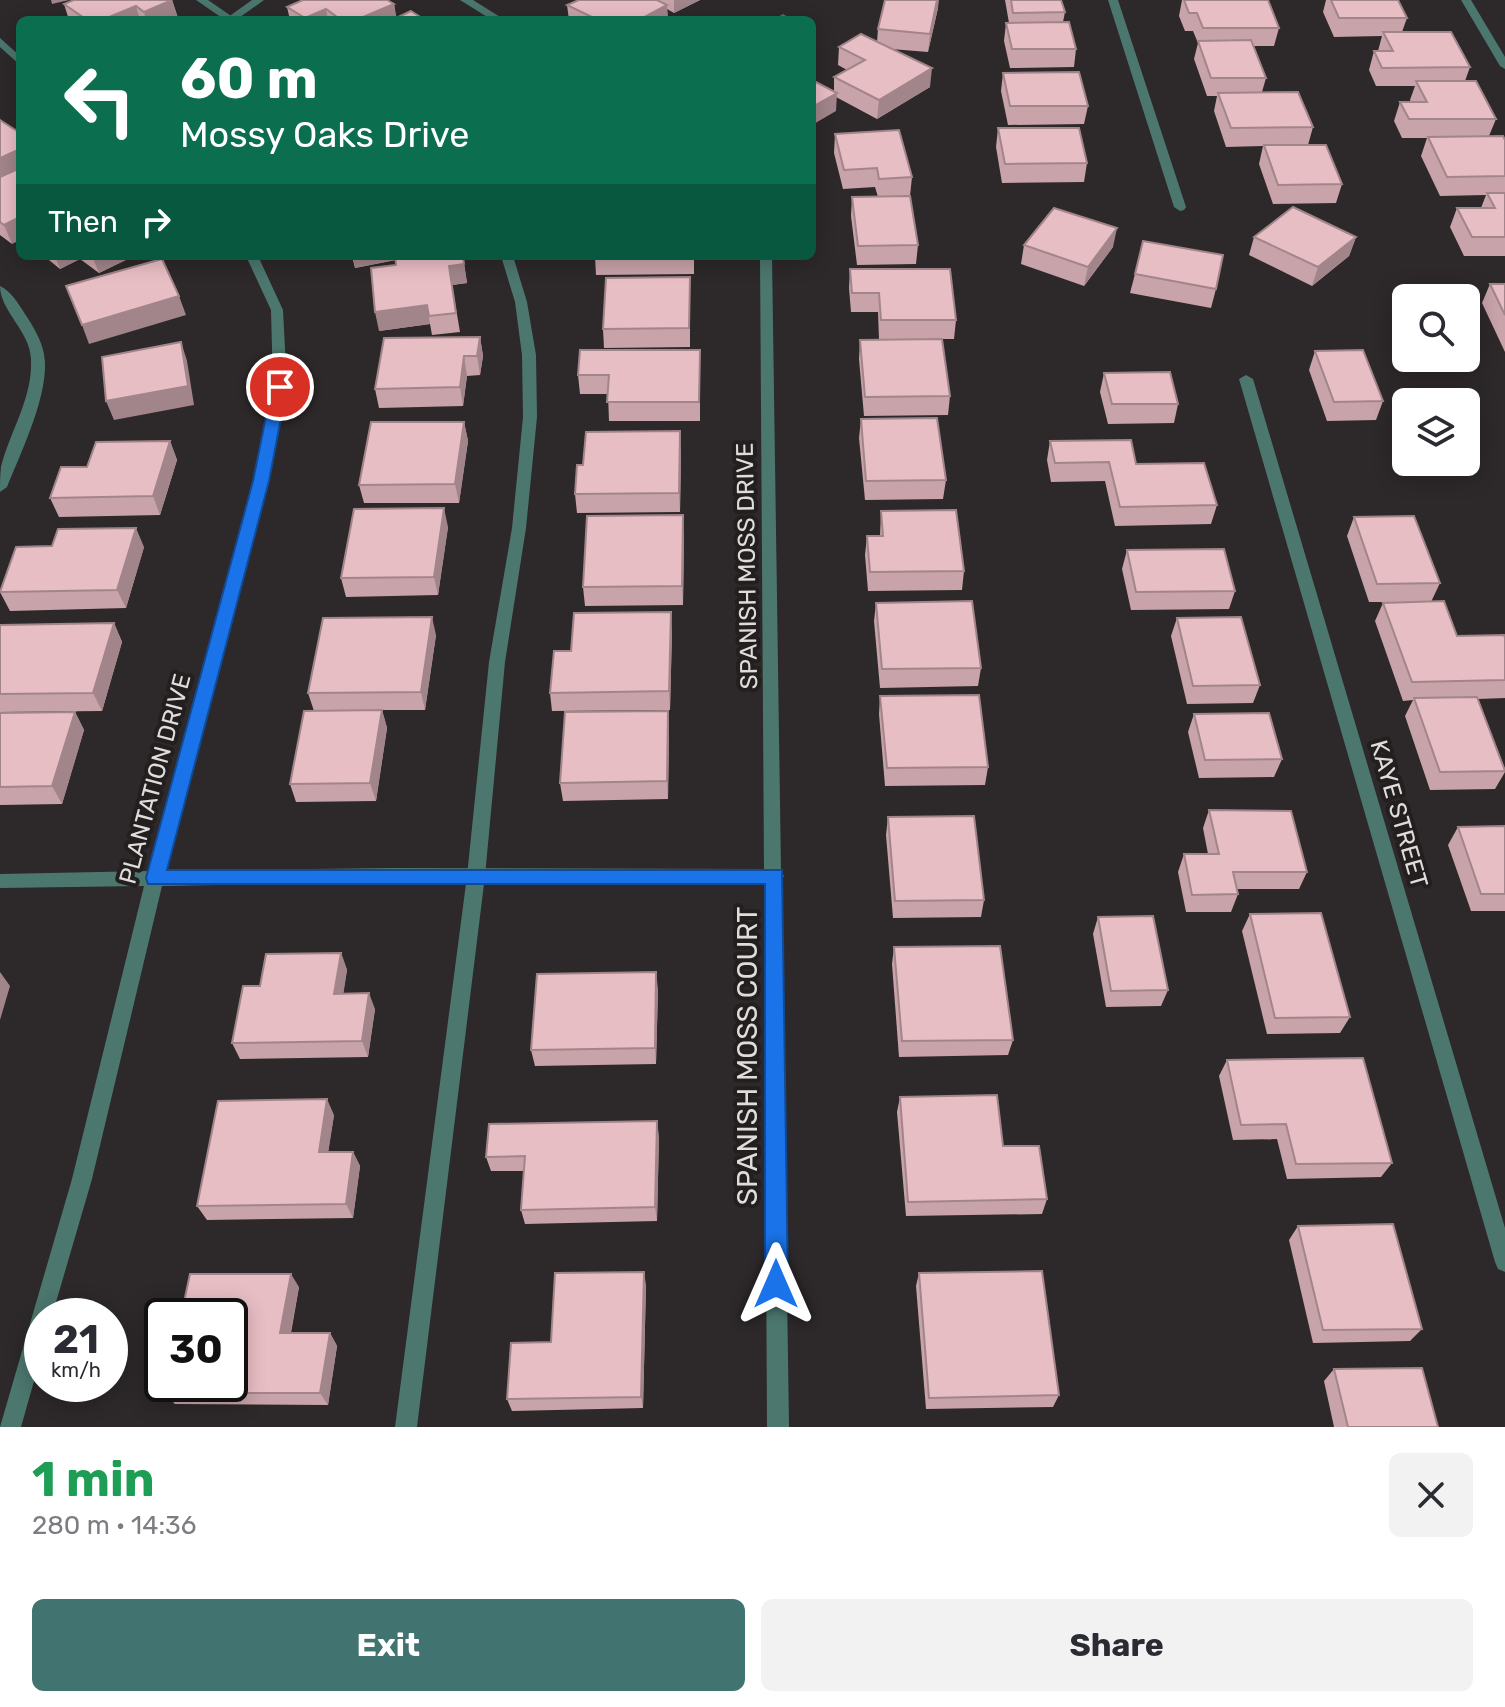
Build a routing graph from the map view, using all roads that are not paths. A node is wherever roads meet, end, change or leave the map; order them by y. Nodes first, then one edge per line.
1 (201, 0) edge
2 (259, 0) edge
3 (465, 0) edge
4 (1113, 0) edge
5 (1466, 0) edge
6 (225, 16) edge
7 (237, 16) edge
8 (493, 16) edge
9 (0, 41) edge
10 (16, 58) edge
11 (1505, 66) edge
12 (1180, 207) dead end
13 (254, 260) edge
14 (508, 260) edge
15 (766, 260) edge
16 (0, 290) edge
17 (1246, 379) dead end
18 (0, 487) edge
19 (476, 876) junction
20 (775, 876) junction
21 (155, 878) junction
22 (0, 881) edge
23 (1505, 1262) edge
24 (47, 1298) edge
25 (24, 1378) edge
26 (10, 1427) edge
27 (406, 1427) edge
28 (778, 1427) edge

1 - 6 street
2 - 7 street
3 - 8 street
4 - 12 street
5 - 11 street
9 - 10 street
13 - 21 street, PLANTATION DRIVE
14 - 19 street
15 - 20 street, SPANISH MOSS DRIVE
16 - 18 street
17 - 23 street, KAYE STREET
19 - 20 street
19 - 21 street
19 - 27 street
20 - 28 street, SPANISH MOSS COURT
21 - 22 street
21 - 24 street, PLANTATION DRIVE
25 - 26 street, PLANTATION DRIVE

